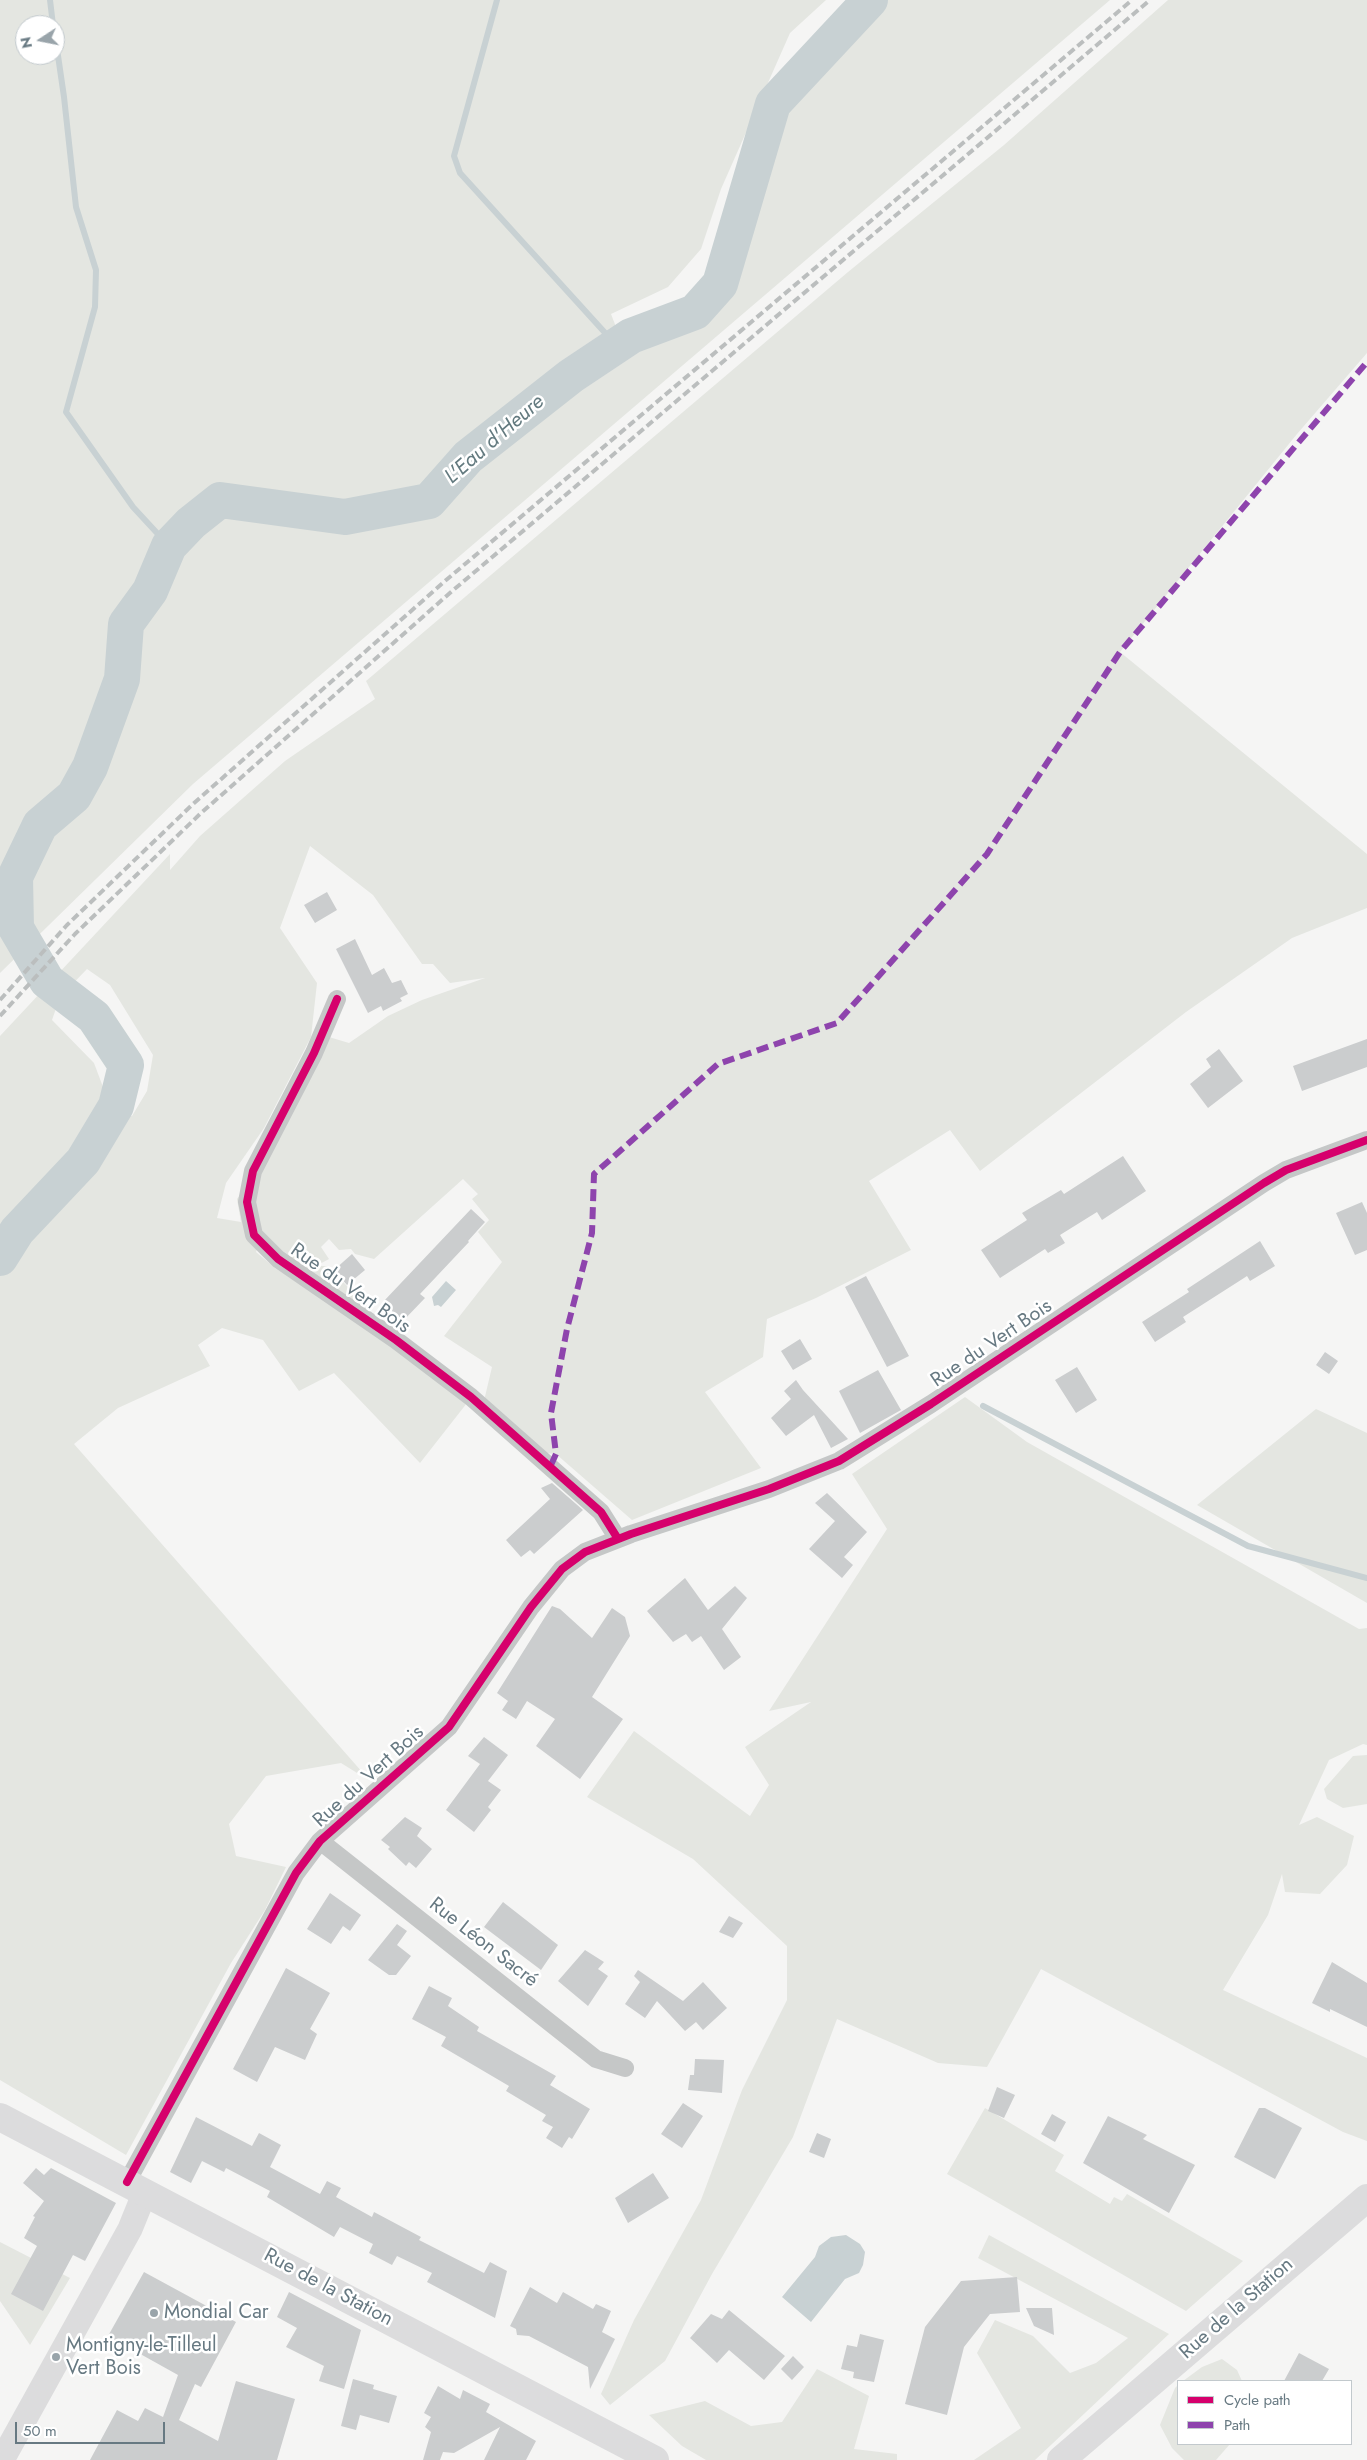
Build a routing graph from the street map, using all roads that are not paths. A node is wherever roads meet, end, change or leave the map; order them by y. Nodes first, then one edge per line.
1 (338, 999) dead end
2 (1367, 1140) edge
3 (618, 1539) junction
4 (320, 1841) junction
5 (625, 2068) dead end
6 (0, 2117) edge
7 (136, 2187) junction
8 (1367, 2198) edge
9 (2, 2460) edge
10 (655, 2460) edge
11 (1060, 2460) edge

1 - 3 street, Rue du Vert Bois
2 - 3 street, Rue du Vert Bois
3 - 4 street, Rue du Vert Bois
4 - 5 street, Rue Léon Sacré
4 - 7 street, Rue du Vert Bois
6 - 7 main road, Rue de la Station
7 - 9 main road
7 - 10 main road, Rue de la Station
8 - 11 main road, Rue de la Station

